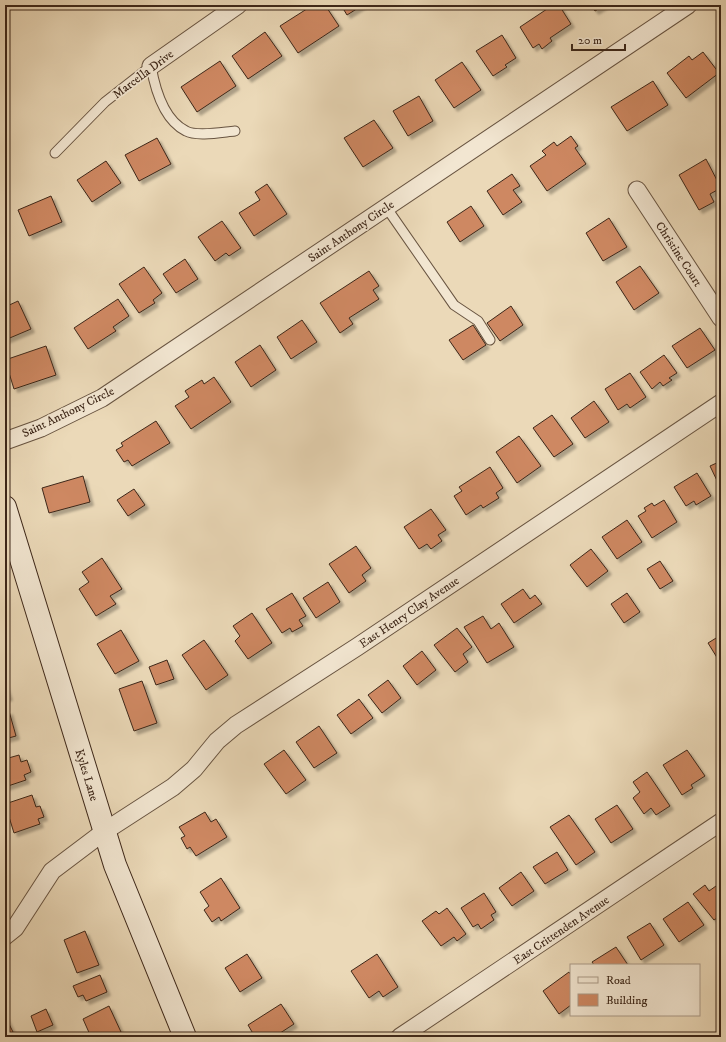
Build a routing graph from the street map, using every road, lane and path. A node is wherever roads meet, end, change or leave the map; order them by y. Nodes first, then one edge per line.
1 (238, 5) edge
2 (688, 5) edge
3 (151, 66) junction
4 (235, 131) dead end
5 (56, 153) dead end
6 (637, 190) dead end
7 (386, 207) junction
8 (721, 318) edge
9 (490, 340) dead end
10 (721, 403) edge
11 (5, 441) edge
12 (5, 507) edge
13 (721, 822) edge
14 (105, 831) junction
15 (5, 936) edge
16 (185, 1037) edge
17 (400, 1037) edge

1 - 3 street, Marcella Drive
2 - 7 street, Saint Anthony Circle
3 - 4 lane
3 - 5 lane, Marcella Drive
6 - 8 street, Christine Court
7 - 9 lane
7 - 11 street, Saint Anthony Circle
10 - 14 street, East Henry Clay Avenue
12 - 14 main road, Kyles Lane
13 - 17 street, East Crittenden Avenue
14 - 15 street, East Henry Clay Avenue
14 - 16 main road, Kyles Lane

